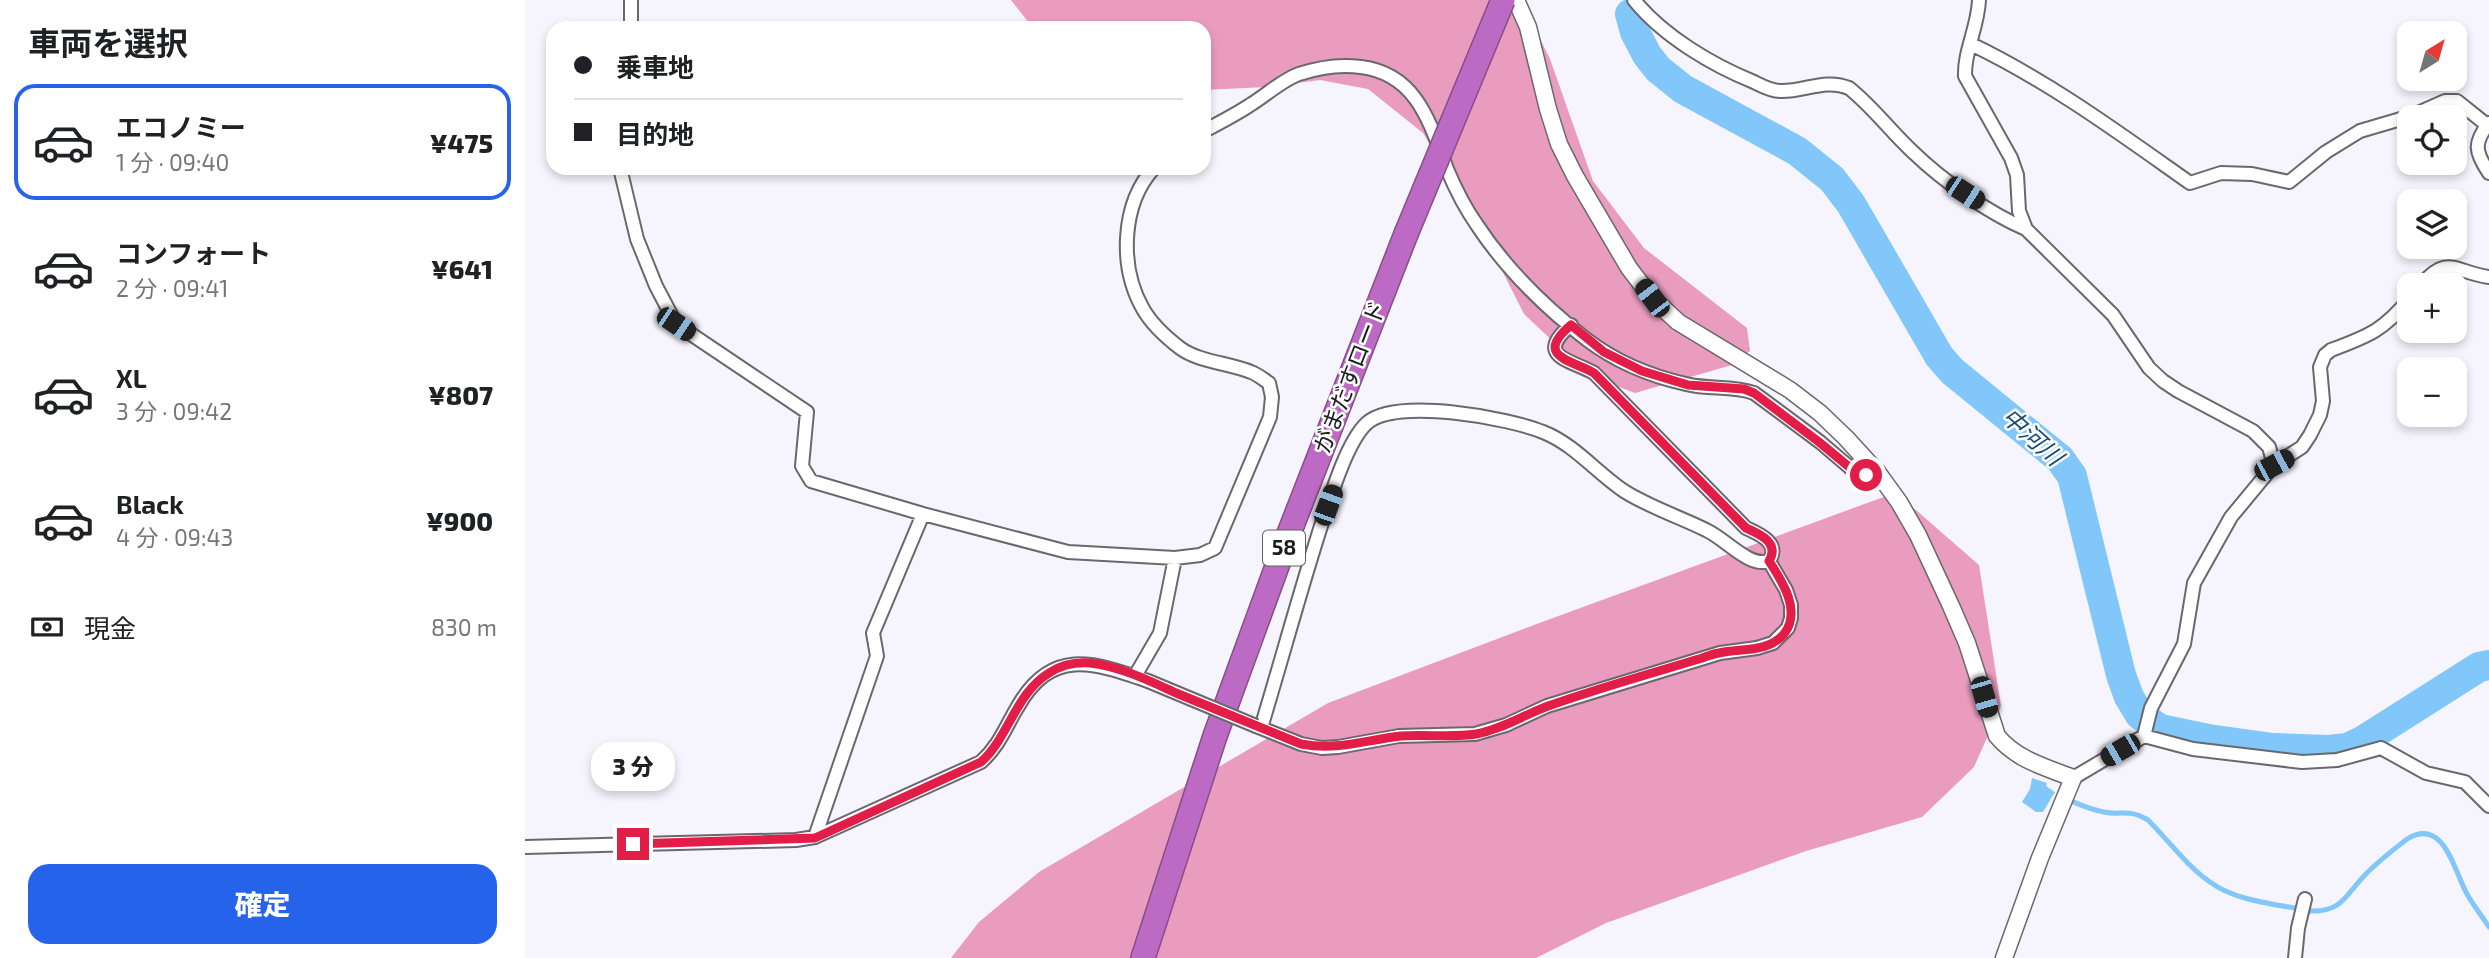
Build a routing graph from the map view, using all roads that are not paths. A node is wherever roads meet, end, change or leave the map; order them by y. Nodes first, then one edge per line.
1 (631, 0) edge
2 (1503, 0) edge
3 (1516, 0) edge
4 (1634, 0) edge
5 (1979, 0) edge
6 (631, 21) edge
7 (1971, 44) junction
8 (2488, 124) edge
9 (1211, 127) edge
10 (2489, 173) edge
11 (622, 175) edge
12 (1149, 175) edge
13 (2026, 229) junction
14 (2432, 273) edge
15 (2489, 277) edge
16 (2397, 314) edge
17 (1571, 325) junction
18 (2274, 465) junction
19 (1878, 473) junction
20 (923, 514) junction
21 (1175, 558) junction
22 (1769, 561) junction
23 (1135, 676) junction
24 (1259, 727) junction
25 (2145, 731) junction
26 (2073, 778) junction
27 (2489, 806) edge
28 (815, 838) junction
29 (525, 847) edge
30 (2303, 906) dead end
31 (1143, 958) edge
32 (2004, 958) edge
33 (2295, 958) edge

1 - 6 street
2 - 31 highway, がまだすロード / 58, bridge
3 - 19 street
4 - 13 street
5 - 7 street
7 - 8 street
7 - 13 street
8 - 10 street
9 - 17 street
11 - 20 street
12 - 21 street
13 - 18 street
14 - 15 street
16 - 18 street
17 - 19 street
17 - 22 street
18 - 25 street
19 - 26 street
20 - 21 street
20 - 28 street
21 - 23 street
22 - 24 street
22 - 24 street
23 - 24 street, bridge
23 - 28 street
25 - 26 street
25 - 27 street
26 - 32 street
28 - 29 street
30 - 33 street

